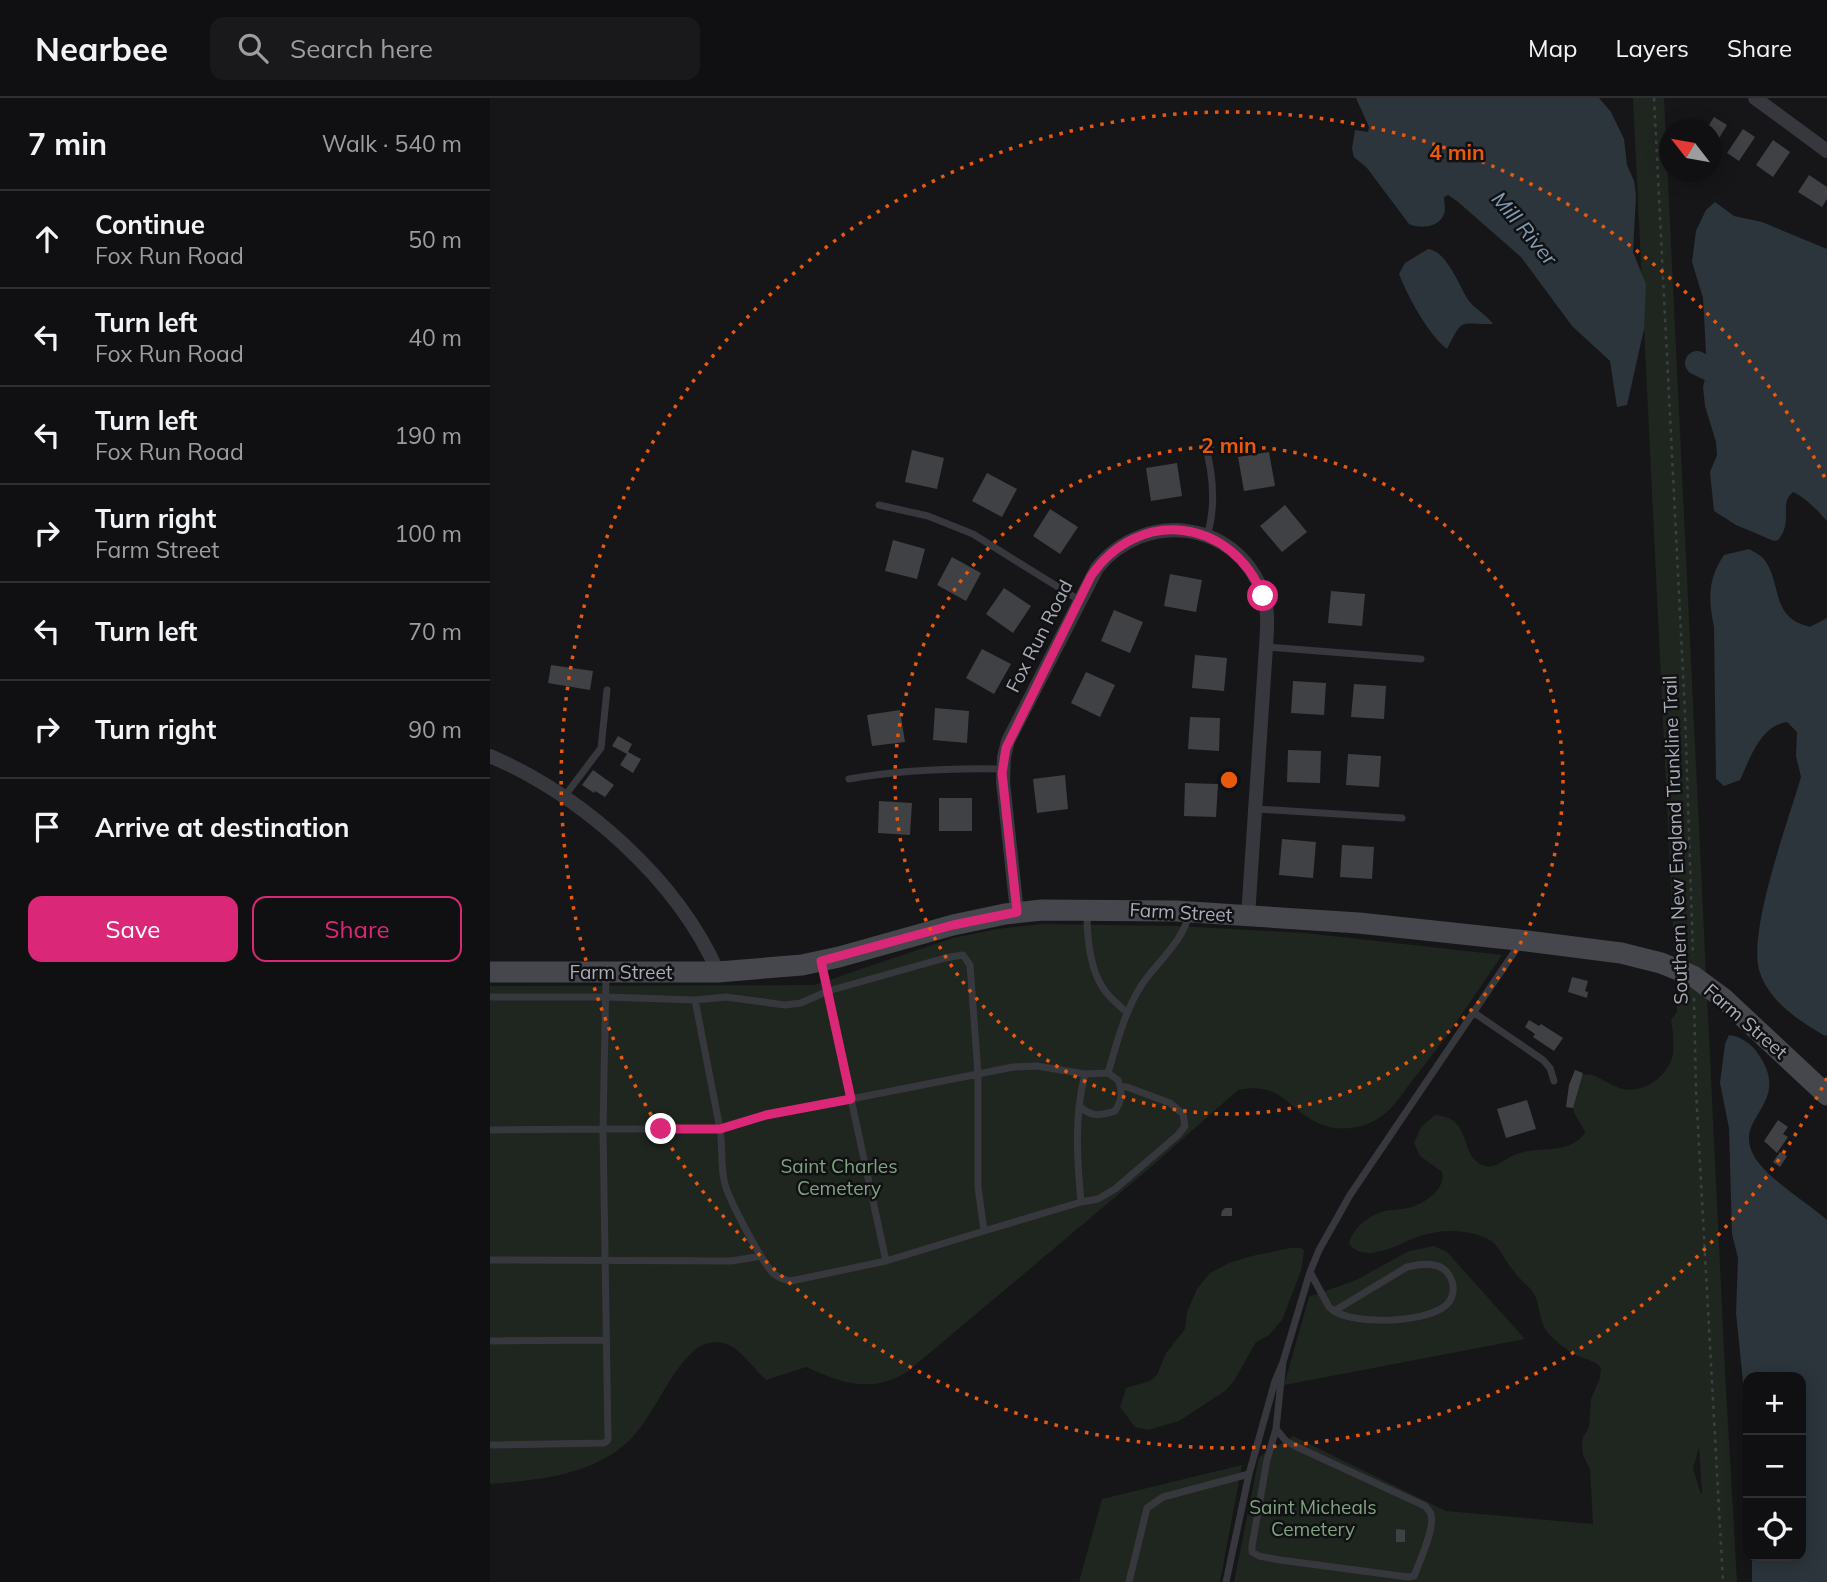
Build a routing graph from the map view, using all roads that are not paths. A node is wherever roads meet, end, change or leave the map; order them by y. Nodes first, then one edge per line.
1 (1755, 98) edge
2 (1827, 151) edge
3 (1204, 440) dead end
4 (878, 505) dead end
5 (1207, 536) junction
6 (1079, 600) junction
7 (1266, 647) junction
8 (1421, 659) dead end
9 (607, 690) dead end
10 (490, 756) edge
11 (1003, 769) junction
12 (849, 779) dead end
13 (563, 797) junction
14 (1256, 809) junction
15 (1402, 818) dead end
16 (1087, 909) junction
17 (1017, 912) junction
18 (1189, 912) junction
19 (1248, 916) junction
20 (1523, 940) junction
21 (821, 961) junction
22 (490, 972) edge
23 (606, 972) junction
24 (718, 972) junction
25 (828, 991) junction
26 (490, 997) edge
27 (607, 997) junction
28 (695, 1000) junction
29 (1126, 1012) junction
30 (1473, 1012) junction
31 (1108, 1073) junction
32 (978, 1074) junction
33 (1085, 1074) junction
34 (1554, 1081) dead end
35 (1121, 1087) junction
36 (1827, 1095) edge
37 (851, 1099) junction
38 (1080, 1107) junction
39 (603, 1129) junction
40 (720, 1129) junction
41 (490, 1130) edge
42 (1081, 1202) junction
43 (984, 1231) junction
44 (761, 1256) junction
45 (490, 1260) edge
46 (606, 1260) junction
47 (886, 1261) junction
48 (1310, 1272) junction
49 (1334, 1311) junction
50 (606, 1340) junction
51 (490, 1341) edge
52 (1283, 1362) junction
53 (1276, 1429) junction
54 (490, 1444) edge
55 (1249, 1474) junction
56 (1129, 1582) edge
57 (1226, 1582) edge

1 - 2 street
3 - 5 lane
4 - 6 lane
5 - 6 street, Fox Run Road
5 - 7 street, Fox Run Road
6 - 11 street, Fox Run Road
7 - 8 lane
7 - 14 street, Fox Run Road
9 - 13 lane
10 - 13 street
11 - 12 lane
11 - 17 street, Fox Run Road
13 - 24 street
14 - 15 lane
14 - 19 street, Fox Run Road
16 - 17 street, Farm Street
16 - 18 street, Farm Street
16 - 29 lane
17 - 21 street, Farm Street
18 - 19 street, Farm Street
18 - 29 lane
19 - 20 street, Farm Street
20 - 30 lane
20 - 36 street, Farm Street
21 - 24 street, Farm Street
21 - 25 lane
22 - 23 street, Farm Street
23 - 24 street, Farm Street
23 - 27 lane
25 - 28 lane
25 - 32 lane
25 - 37 lane
26 - 27 lane
27 - 28 lane
27 - 39 lane
28 - 40 lane
29 - 31 lane
30 - 34 lane
30 - 48 lane
31 - 33 lane
31 - 35 lane
32 - 33 lane
32 - 37 lane
32 - 43 lane
33 - 38 lane
35 - 38 lane
35 - 42 lane
37 - 40 lane
37 - 47 lane
38 - 42 lane
39 - 40 lane
39 - 41 lane
39 - 46 lane
40 - 44 lane
42 - 43 lane
43 - 47 lane
44 - 46 lane
44 - 47 lane
45 - 46 lane
46 - 50 lane
48 - 49 lane
48 - 52 lane
49 - 49 lane
50 - 51 lane
50 - 54 lane
52 - 53 lane
52 - 55 lane
53 - 53 lane
55 - 56 lane
55 - 57 lane

